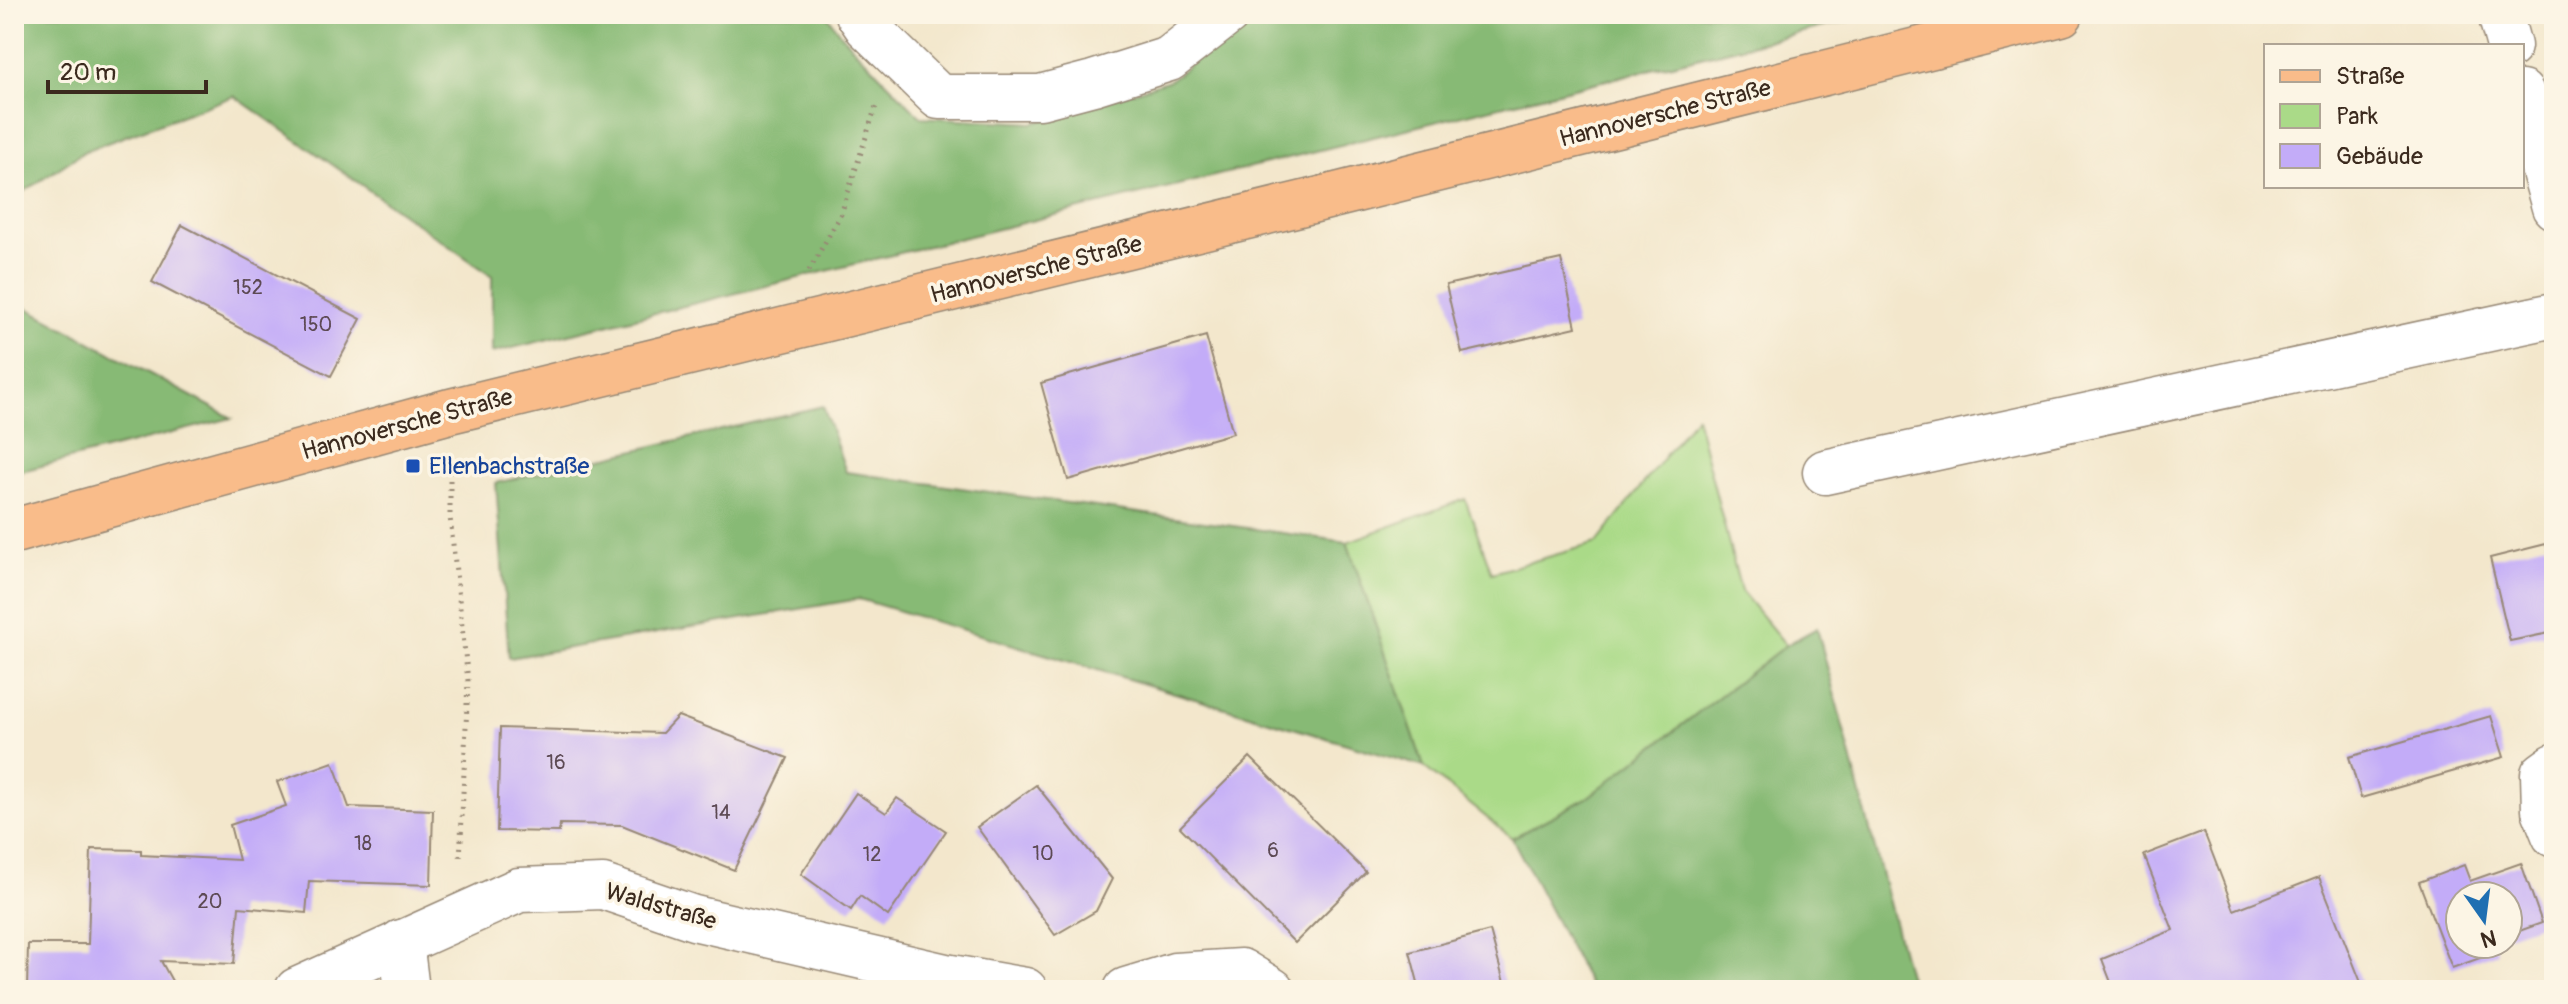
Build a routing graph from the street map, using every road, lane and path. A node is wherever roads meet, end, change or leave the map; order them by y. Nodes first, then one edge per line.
1 (858, 14) edge
2 (1227, 14) edge
3 (2061, 14) edge
4 (2500, 14) edge
5 (2508, 44) edge
6 (893, 53) junction
7 (2524, 100) edge
8 (2554, 207) edge
9 (2554, 315) edge
10 (776, 332) junction
11 (450, 411) junction
12 (1825, 472) dead end
13 (14, 531) edge
14 (2554, 766) edge
15 (2554, 835) edge
16 (457, 918) junction
17 (401, 942) junction
18 (946, 983) edge
19 (297, 990) edge
20 (407, 990) edge
21 (1025, 990) edge
22 (1126, 990) edge
23 (1272, 990) edge

1 - 6 street
2 - 6 street
3 - 10 main road, Hannoversche Straße
4 - 5 street
6 - 10 path
7 - 8 street
9 - 12 street
10 - 11 main road, Hannoversche Straße
11 - 13 main road, Hannoversche Straße
11 - 16 path
14 - 15 street
16 - 17 street, Waldstraße
16 - 18 street, Waldstraße
17 - 19 street, Waldstraße
17 - 20 street
18 - 21 street, Waldstraße
22 - 23 street

